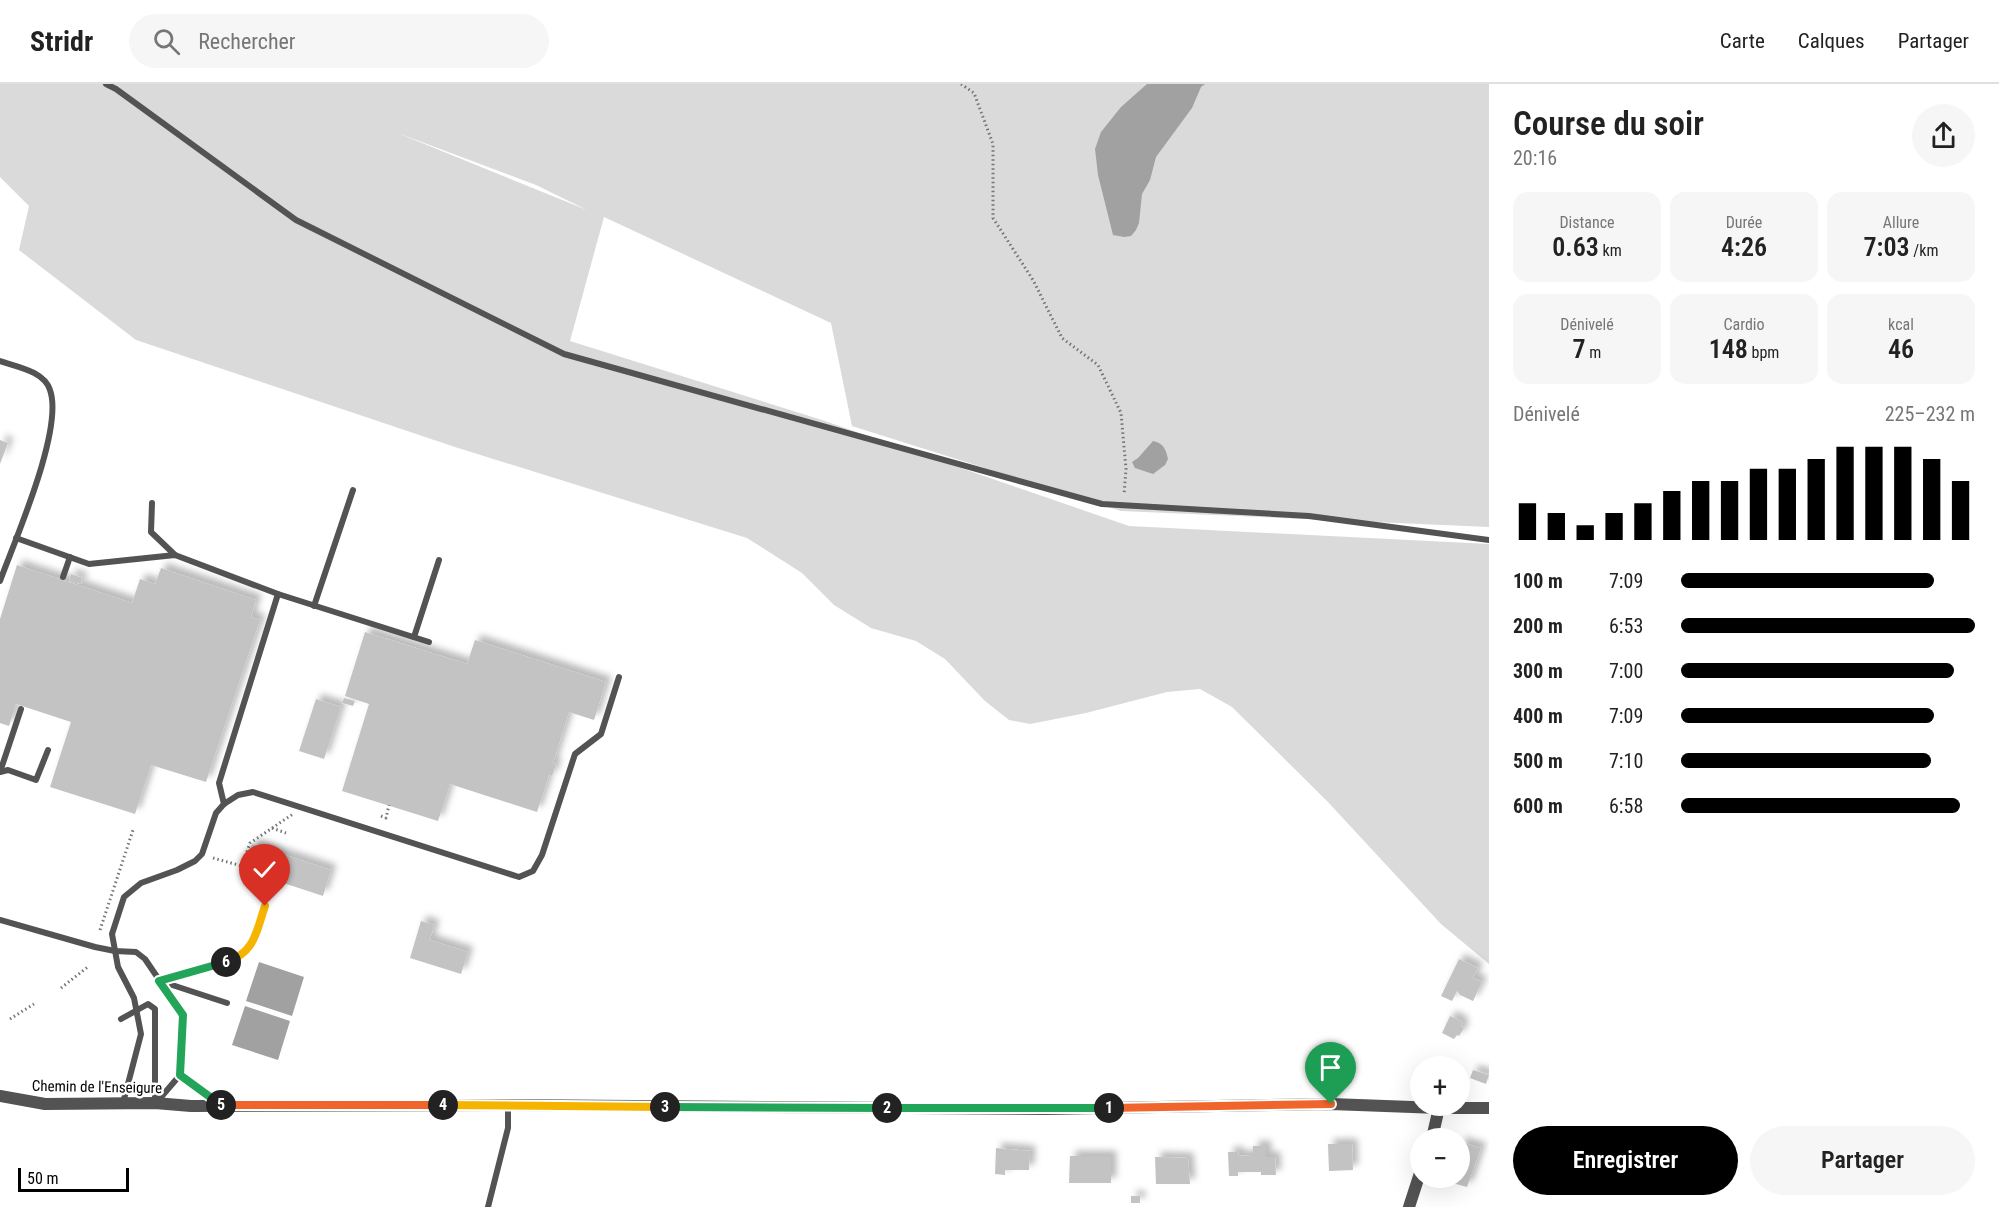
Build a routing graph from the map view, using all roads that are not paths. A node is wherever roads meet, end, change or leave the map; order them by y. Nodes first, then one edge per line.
1 (106, 84) edge
2 (0, 361) edge
3 (353, 490) dead end
4 (152, 503) dead end
5 (15, 538) junction
6 (1489, 540) edge
7 (175, 555) junction
8 (70, 557) junction
9 (440, 560) dead end
10 (63, 577) dead end
11 (0, 581) edge
12 (278, 594) junction
13 (314, 606) junction
14 (414, 637) junction
15 (429, 642) dead end
16 (619, 677) dead end
17 (21, 709) dead end
18 (48, 750) dead end
19 (0, 772) edge
20 (224, 804) junction
21 (265, 906) dead end
22 (0, 920) edge
23 (114, 951) junction
24 (159, 981) junction
25 (227, 1003) dead end
26 (137, 1010) junction
27 (120, 1019) dead end
28 (180, 1075) junction
29 (0, 1096) edge
30 (155, 1103) junction
31 (123, 1104) junction
32 (219, 1105) junction
33 (508, 1105) junction
34 (1410, 1107) edge
35 (1470, 1108) edge
36 (1489, 1108) edge
37 (1415, 1188) edge
38 (488, 1207) edge
39 (1409, 1207) edge

1 - 6 lane
2 - 5 lane
3 - 13 lane
4 - 7 lane
5 - 8 lane
5 - 11 lane
7 - 8 lane
7 - 12 lane
8 - 10 lane
9 - 14 lane
12 - 13 lane
12 - 20 lane
13 - 14 lane
14 - 15 lane
16 - 20 lane
17 - 19 lane
18 - 19 lane
20 - 23 lane
21 - 24 lane
22 - 23 lane
23 - 24 lane
23 - 26 lane
24 - 25 lane
24 - 28 lane
26 - 27 lane
26 - 30 lane
26 - 31 lane
28 - 30 lane
28 - 32 lane
29 - 31 street, Chemin de l'Enseigure
30 - 31 street, Chemin de l'Enseigure
30 - 32 street, Chemin de l'Enseigure
32 - 33 street, Chemin de l'Enseigure
33 - 34 street, Chemin de l'Enseigure
33 - 38 lane
35 - 36 street, Chemin de l'Enseigure
37 - 39 street

